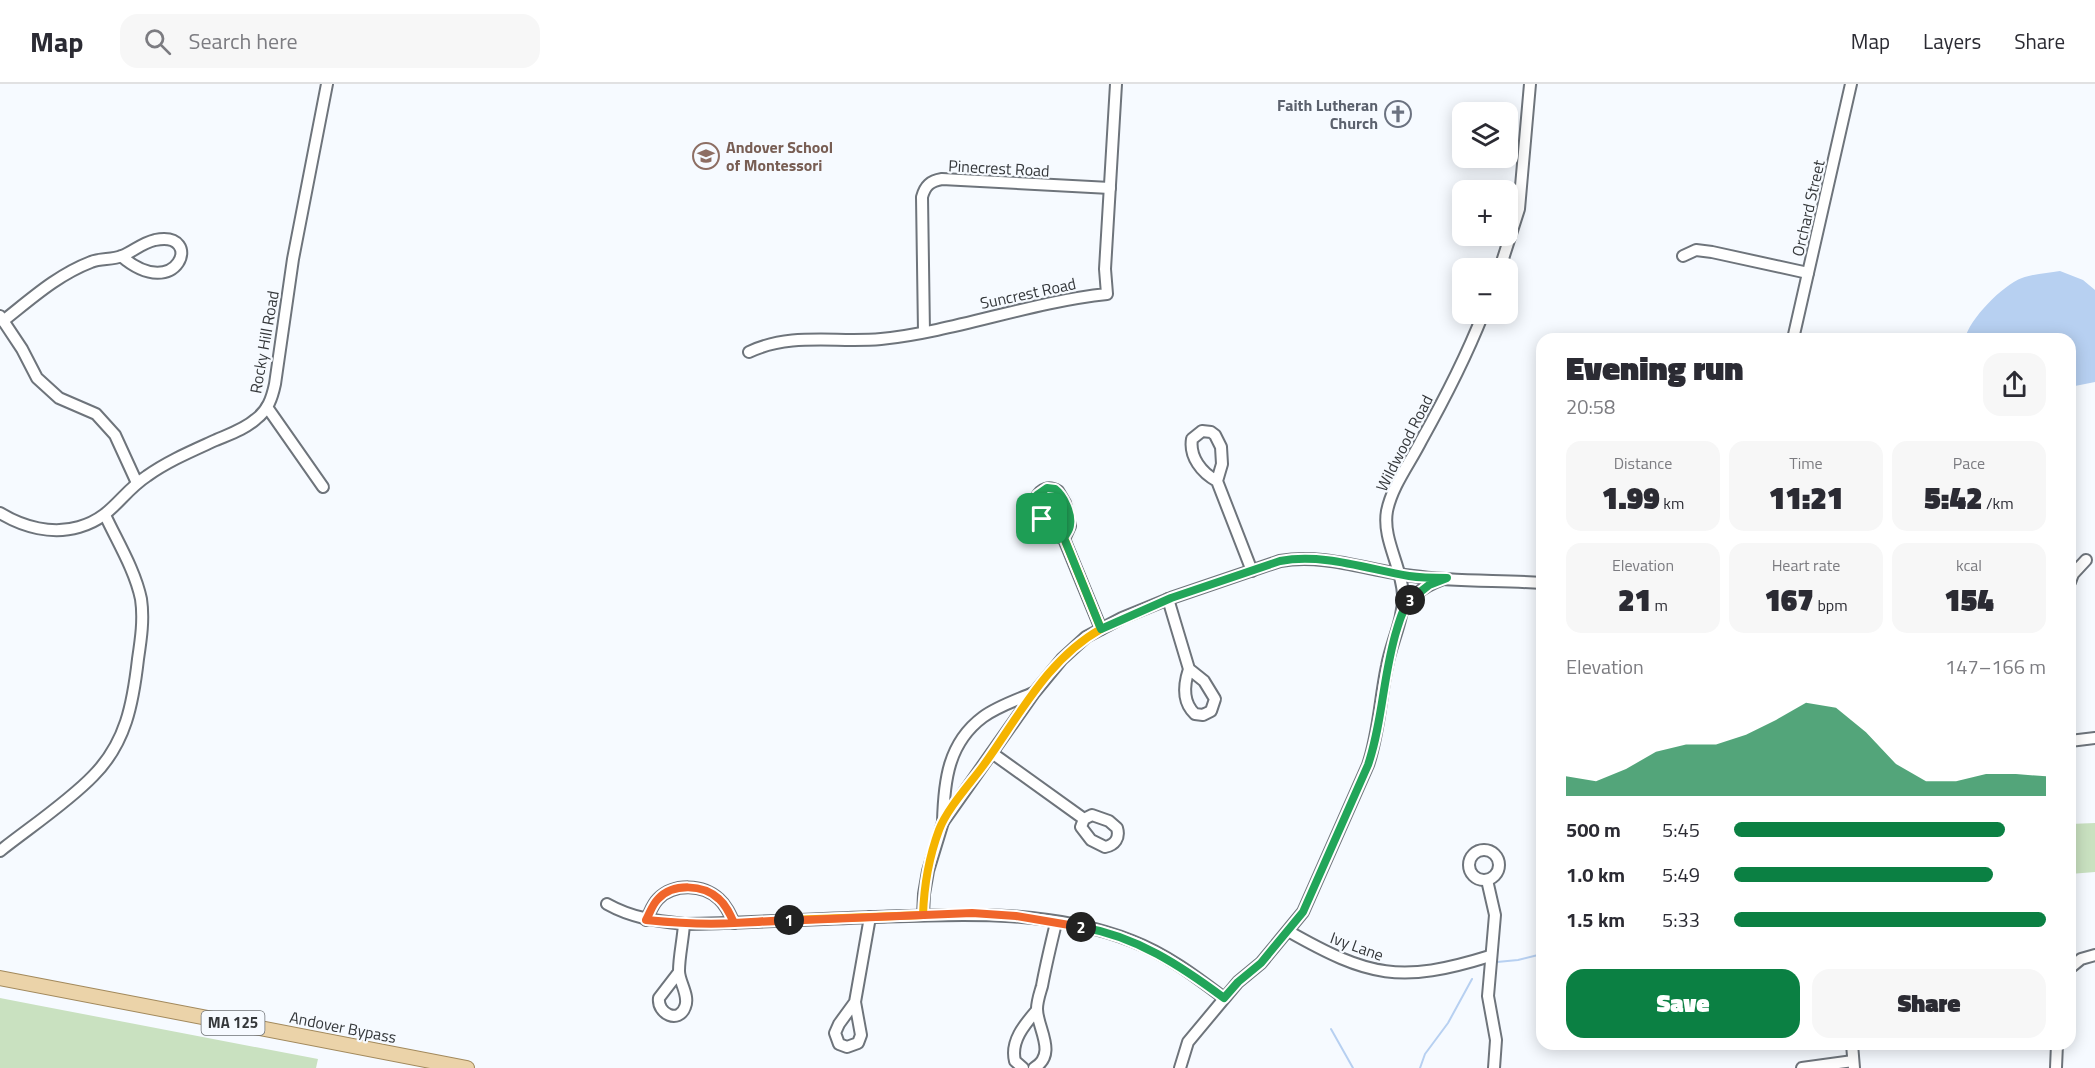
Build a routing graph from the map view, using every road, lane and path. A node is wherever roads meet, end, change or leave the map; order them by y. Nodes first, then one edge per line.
1 (327, 84) edge
2 (1116, 84) edge
3 (1530, 84) edge
4 (1851, 84) edge
5 (1110, 188) junction
6 (121, 256) junction
7 (1683, 256) dead end
8 (1503, 258) edge
9 (1809, 273) junction
10 (2, 319) edge
11 (1478, 324) edge
12 (924, 332) junction
13 (1794, 333) edge
14 (749, 352) dead end
15 (267, 407) junction
16 (1217, 481) dead end
17 (137, 483) junction
18 (323, 487) dead end
19 (0, 513) edge
20 (105, 514) junction
21 (1064, 538) junction
22 (2086, 560) dead end
23 (1252, 571) junction
24 (2076, 571) edge
25 (1399, 574) junction
26 (1447, 578) junction
27 (1536, 584) edge
28 (1168, 599) junction
29 (1402, 614) junction
30 (1101, 629) junction
31 (1189, 669) dead end
32 (1034, 693) junction
33 (2095, 738) edge
34 (2076, 740) edge
35 (992, 753) junction
36 (1084, 819) dead end
37 (943, 822) junction
38 (0, 851) edge
39 (1487, 880) dead end
40 (606, 903) dead end
41 (923, 915) junction
42 (870, 917) junction
43 (646, 920) junction
44 (734, 923) junction
45 (1056, 923) junction
46 (684, 924) junction
47 (1288, 931) junction
48 (2095, 955) edge
49 (1490, 956) junction
50 (2076, 963) edge
51 (679, 972) dead end
52 (0, 978) edge
53 (1224, 998) junction
54 (855, 1002) dead end
55 (1037, 1010) junction
56 (2057, 1050) edge
57 (1854, 1064) edge
58 (467, 1068) edge
59 (1023, 1068) edge
60 (1034, 1068) edge
61 (1180, 1068) edge
62 (1494, 1068) edge
63 (1802, 1068) edge
64 (2056, 1068) edge

1 - 15 street, Rocky Hill Road
2 - 5 street, Suncrest Road
3 - 8 street
4 - 9 street, Orchard Street
5 - 12 street, Suncrest Road
5 - 12 street, Pinecrest Road
6 - 6 street
6 - 10 street
7 - 9 street
9 - 13 street, Orchard Street
10 - 17 street
11 - 25 street, Wildwood Road
12 - 14 street, Suncrest Road
15 - 17 street, Rocky Hill Road
15 - 18 street
16 - 23 street
17 - 20 street, Rocky Hill Road
19 - 20 street, Rocky Hill Road
20 - 38 street
21 - 21 street
21 - 30 street
22 - 24 street
23 - 25 street
23 - 28 street
25 - 26 street
25 - 29 street, Wildwood Road
26 - 27 street
26 - 29 street
28 - 30 street
28 - 31 street
29 - 47 street, Wildwood Road
30 - 32 street
32 - 35 street
32 - 37 street
33 - 34 street
35 - 36 street
35 - 37 street
37 - 41 street
39 - 49 street
40 - 43 street
41 - 42 street
41 - 45 street
42 - 44 street
42 - 54 street
43 - 44 street
43 - 46 street
44 - 46 street
45 - 53 street
45 - 55 street
46 - 51 street
47 - 49 street, Ivy Lane
47 - 53 street, Wildwood Road
48 - 50 street
49 - 62 street
52 - 58 main road, Andover Bypass / MA 125
53 - 61 street, Wildwood Road
55 - 59 street
55 - 60 street
56 - 64 street
57 - 63 street

